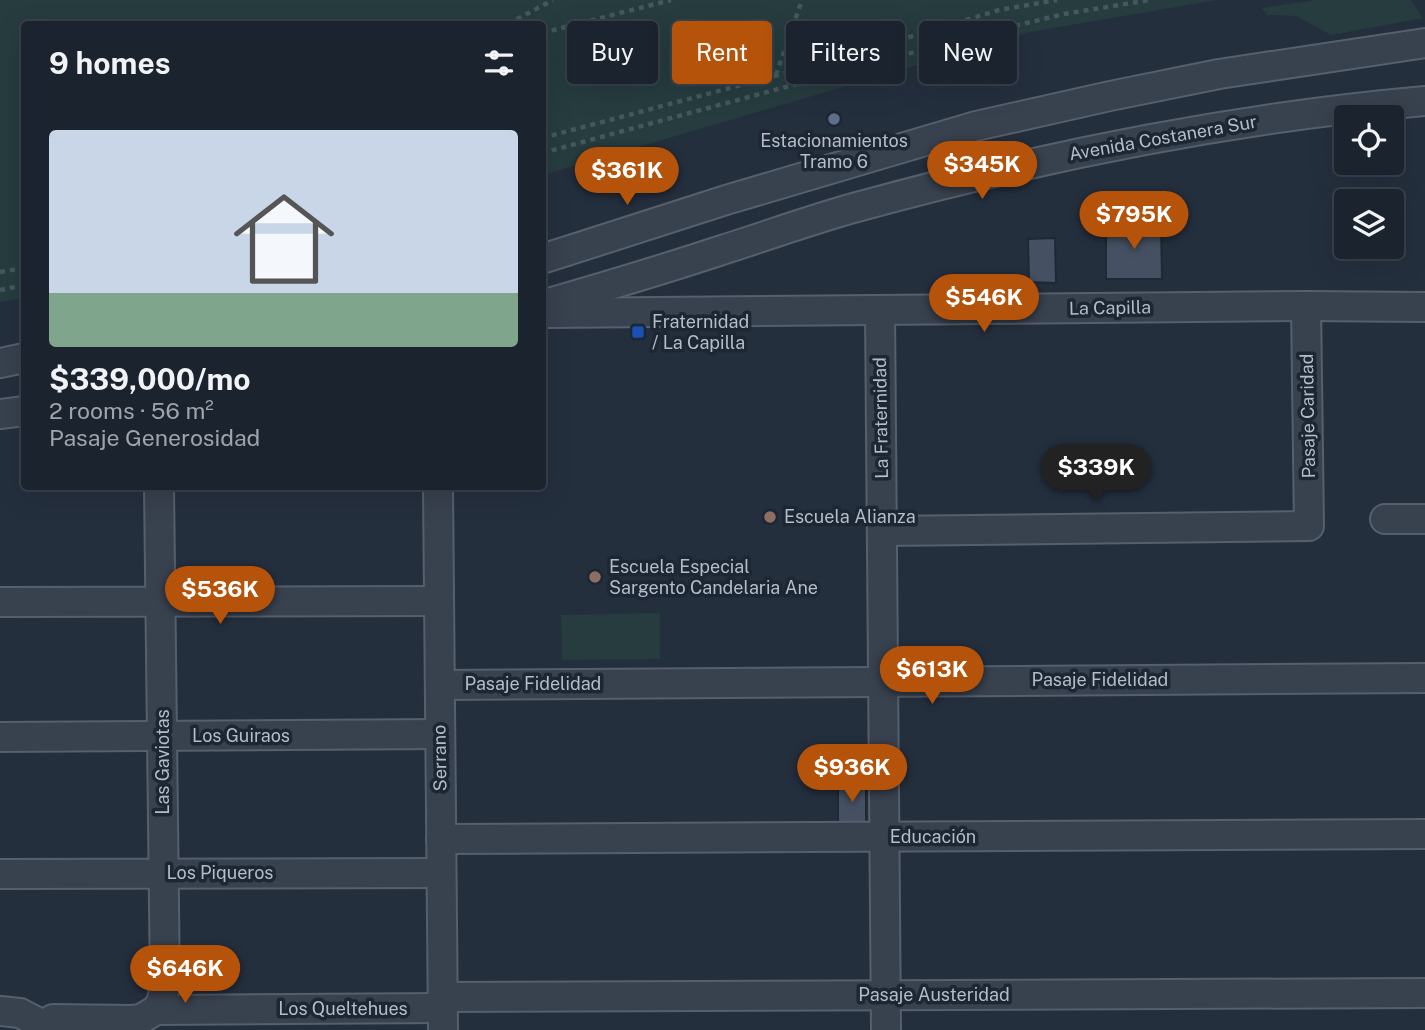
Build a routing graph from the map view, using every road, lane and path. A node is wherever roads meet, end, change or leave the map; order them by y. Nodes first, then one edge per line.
1 (553, 0) edge
2 (671, 0) edge
3 (802, 0) edge
4 (1057, 0) edge
5 (1150, 0) edge
6 (514, 21) edge
7 (546, 32) edge
8 (1425, 43) edge
9 (776, 75) junction
10 (1425, 101) edge
11 (546, 137) edge
12 (546, 152) edge
13 (546, 258) edge
14 (21, 268) edge
15 (0, 272) edge
16 (21, 286) edge
17 (0, 290) edge
18 (546, 304) edge
19 (1306, 306) junction
20 (1425, 307) edge
21 (880, 310) junction
22 (546, 314) edge
23 (21, 359) edge
24 (0, 363) edge
25 (21, 411) edge
26 (0, 414) edge
27 (159, 490) edge
28 (438, 490) edge
29 (1385, 519) dead end
30 (1425, 519) edge
31 (883, 531) junction
32 (161, 601) junction
33 (439, 601) junction
34 (0, 602) edge
35 (1425, 678) edge
36 (883, 681) junction
37 (440, 685) junction
38 (440, 734) junction
39 (163, 736) junction
40 (0, 737) edge
41 (1425, 835) edge
42 (885, 837) junction
43 (441, 839) junction
44 (164, 873) junction
45 (441, 873) junction
46 (0, 874) edge
47 (1425, 993) edge
48 (885, 995) junction
49 (0, 1011) edge
50 (442, 1012) edge
51 (163, 1020) edge
52 (41, 1028) edge
53 (886, 1030) edge

1 - 6 path
2 - 7 path
3 - 9 path
4 - 9 path
5 - 12 path
8 - 13 street
9 - 11 path
10 - 18 street, Avenida Costanera Sur
14 - 15 path
16 - 17 path
19 - 20 street, La Capilla
19 - 21 street, La Capilla
19 - 31 street, Pasaje Caridad
21 - 22 street, La Capilla
21 - 31 street, La Fraternidad
23 - 24 street
25 - 26 street
27 - 32 street, Las Gaviotas
28 - 33 street, Serrano
29 - 30 street
31 - 36 street, La Fraternidad
32 - 33 street
32 - 34 street
32 - 39 street, Las Gaviotas
33 - 37 street, Serrano
35 - 36 street, Pasaje Fidelidad
36 - 37 street, Pasaje Fidelidad
36 - 42 street, La Fraternidad
37 - 38 street, Serrano
38 - 39 street, Los Guiraos
38 - 43 street, Serrano
39 - 40 street, Los Guiraos
39 - 44 street, Las Gaviotas
41 - 42 street, Educación
42 - 43 street, Educación
42 - 48 street, La Fraternidad
43 - 45 street, Serrano
44 - 45 street, Los Piqueros
44 - 46 street, Los Piqueros
44 - 51 street, Las Gaviotas
45 - 50 street, Serrano
47 - 48 street, Pasaje Austeridad
48 - 50 street, Pasaje Austeridad
48 - 53 street, La Fraternidad
49 - 52 street, Los Queltehues
50 - 51 street, Los Queltehues
51 - 52 street, Los Queltehues

